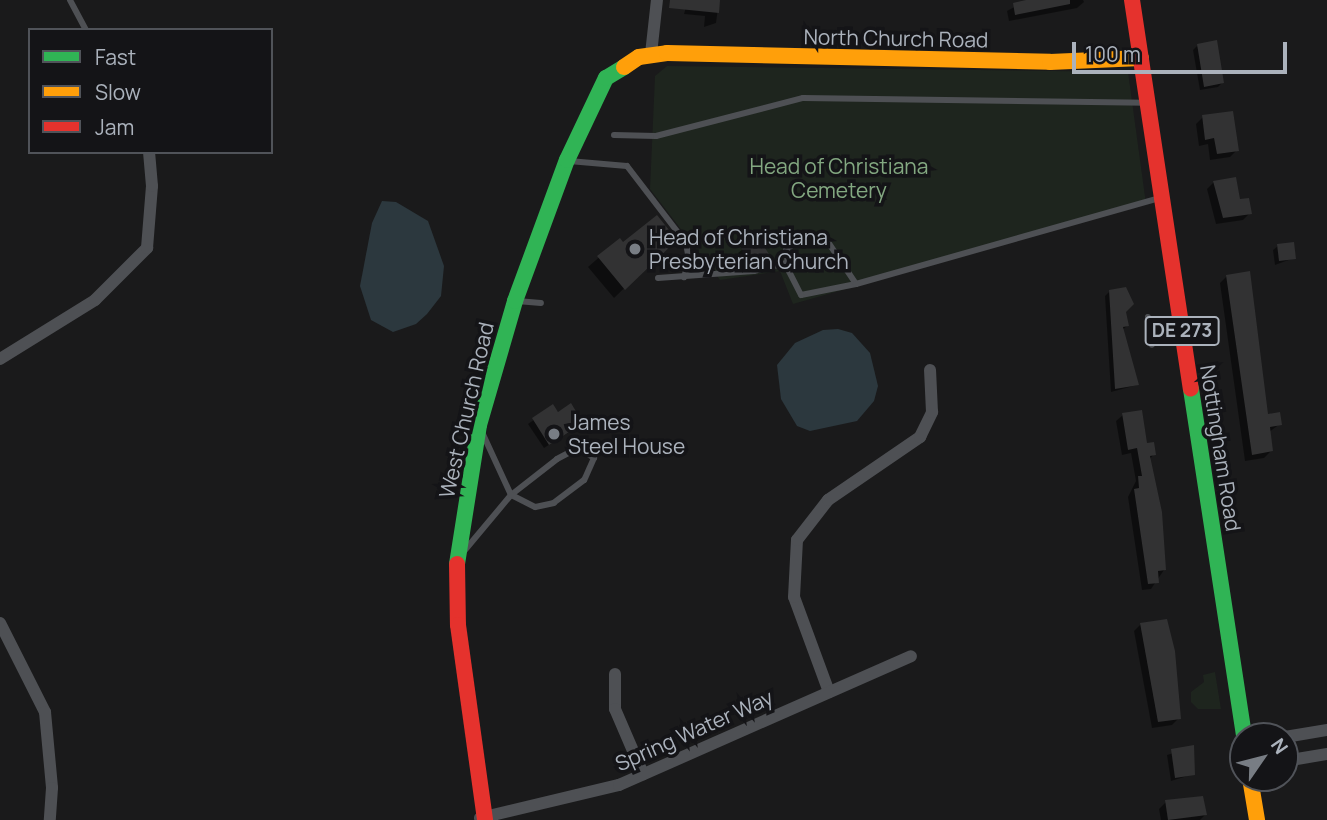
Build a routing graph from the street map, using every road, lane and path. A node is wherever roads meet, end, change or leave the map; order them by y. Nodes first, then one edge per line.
1 (70, 0) edge
2 (657, 0) edge
3 (1132, 0) edge
4 (85, 28) edge
5 (651, 54) junction
6 (1141, 58) junction
7 (1147, 103) junction
8 (614, 135) dead end
9 (149, 154) edge
10 (567, 160) junction
11 (1162, 198) junction
12 (787, 263) junction
13 (684, 276) junction
14 (658, 278) dead end
15 (856, 284) junction
16 (515, 301) junction
17 (541, 303) dead end
18 (1147, 317) dead end
19 (1152, 345) dead end
20 (0, 359) edge
21 (930, 370) dead end
22 (479, 425) junction
23 (511, 495) junction
24 (457, 560) junction
25 (0, 623) edge
26 (911, 656) dead end
27 (615, 674) dead end
28 (829, 692) junction
29 (1242, 722) edge
30 (1327, 730) edge
31 (1299, 735) edge
32 (1327, 754) edge
33 (1299, 759) edge
34 (643, 774) junction
35 (1252, 792) edge
36 (482, 818) edge
37 (50, 820) edge
38 (1257, 820) edge

1 - 4 lane
2 - 5 street
3 - 6 street, Nottingham Road / DE 273
5 - 6 street, North Church Road
5 - 10 street, West Church Road
6 - 7 street, Nottingham Road / DE 273
7 - 8 lane
7 - 11 street, Nottingham Road / DE 273
9 - 20 street
10 - 13 lane
10 - 16 street, West Church Road
11 - 15 lane
11 - 29 street, Nottingham Road / DE 273
12 - 13 lane
12 - 15 lane
12 - 15 lane
13 - 14 lane
16 - 17 lane
16 - 22 street, West Church Road
18 - 19 lane
21 - 28 street
22 - 23 lane
22 - 24 street, West Church Road
23 - 23 lane
23 - 24 lane
24 - 36 street, West Church Road
25 - 37 street
26 - 28 street, Spring Water Way
27 - 34 street
28 - 34 street, Spring Water Way
30 - 31 street
32 - 33 street
34 - 36 street, Spring Water Way
35 - 38 street

